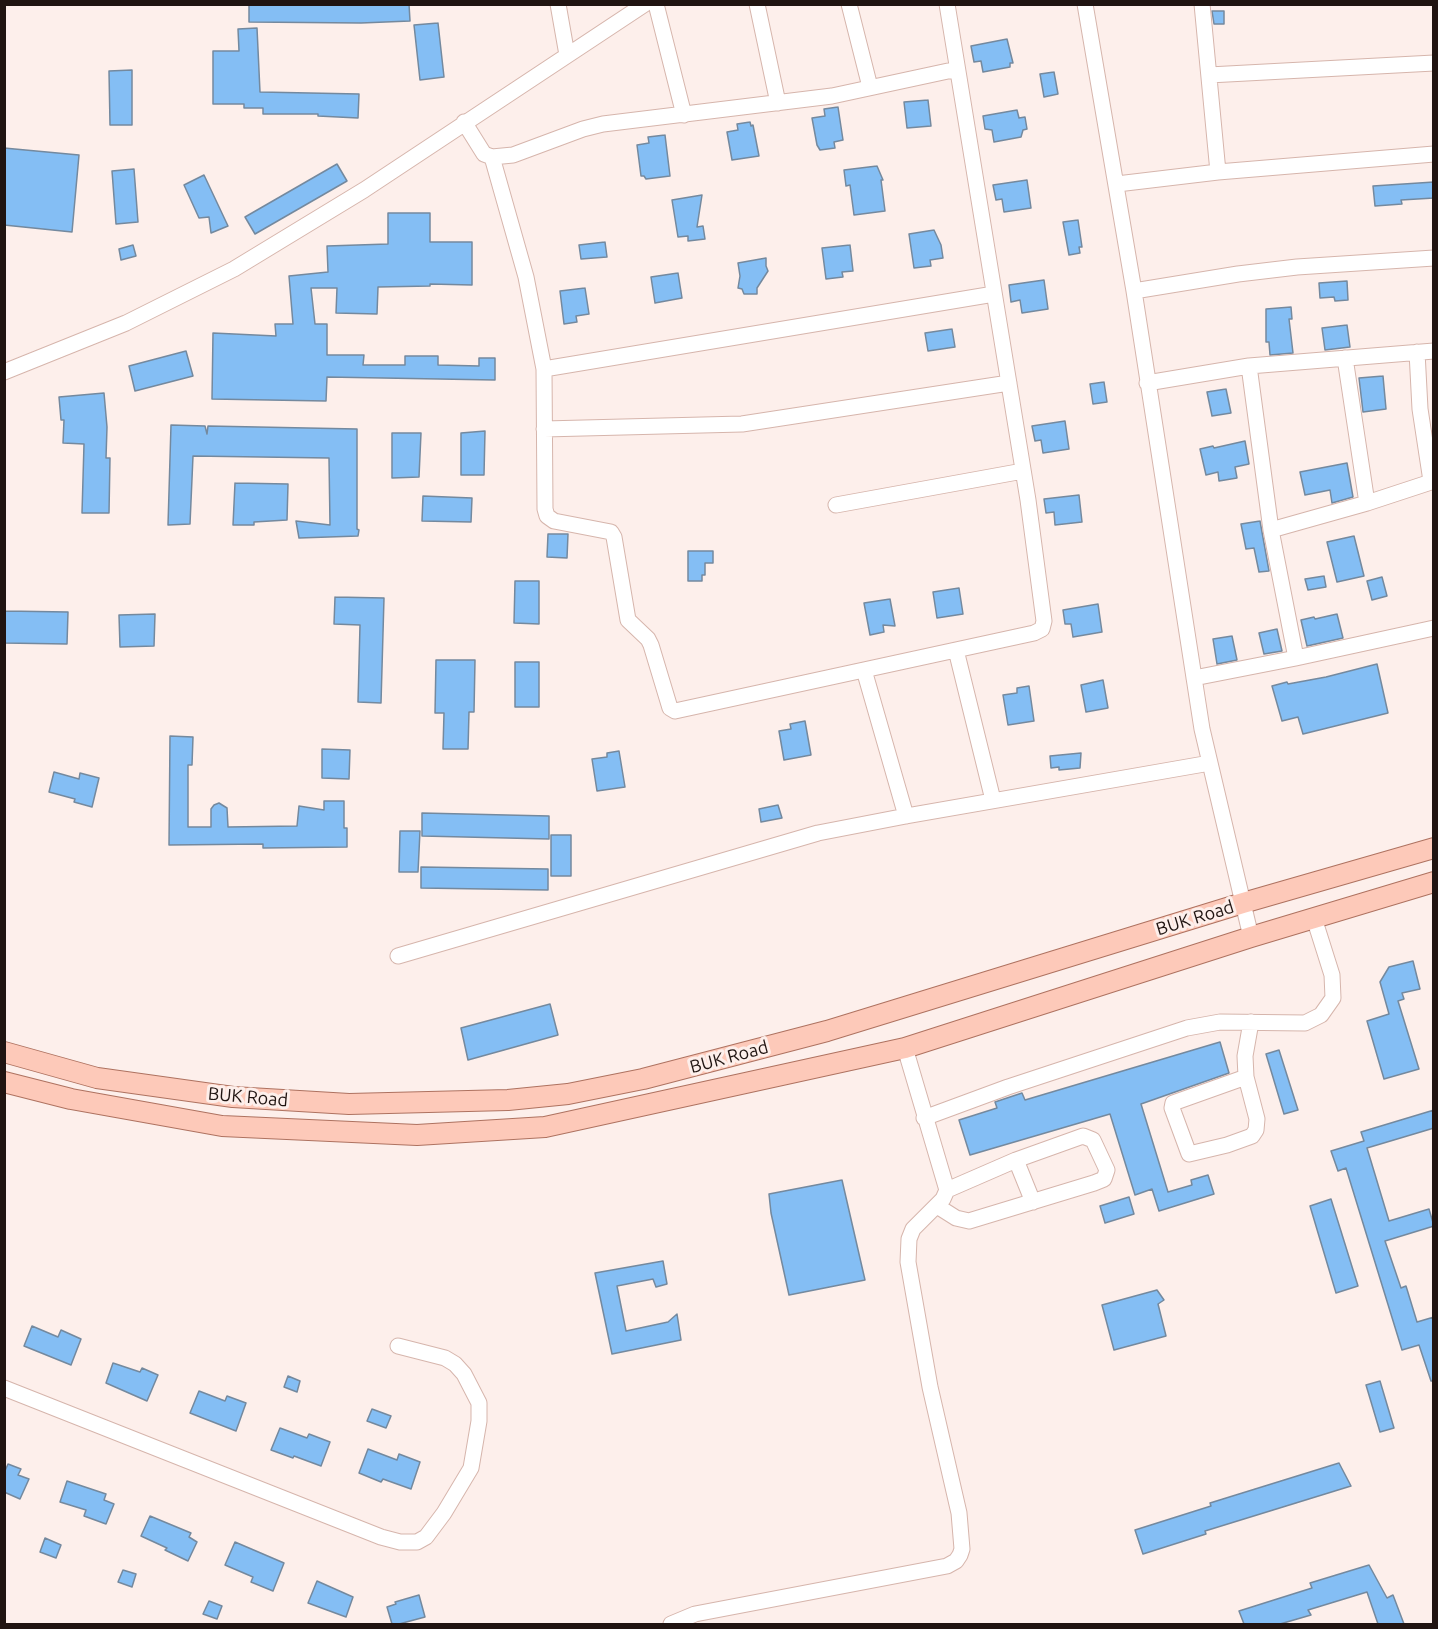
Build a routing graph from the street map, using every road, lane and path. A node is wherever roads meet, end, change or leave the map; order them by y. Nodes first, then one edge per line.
1 (558, 4) edge
2 (645, 4) edge
3 (656, 4) edge
4 (757, 4) edge
5 (849, 4) edge
6 (947, 4) edge
7 (1085, 4) edge
8 (1202, 4) edge
9 (567, 55) junction
10 (1434, 63) edge
11 (958, 71) junction
12 (1209, 75) junction
13 (870, 87) junction
14 (778, 103) junction
15 (684, 115) junction
16 (464, 123) junction
17 (1434, 154) edge
18 (492, 157) junction
19 (1218, 172) junction
20 (1117, 184) junction
21 (1434, 258) edge
22 (1134, 291) junction
23 (994, 294) junction
24 (1434, 351) edge
25 (1417, 352) junction
26 (1345, 358) junction
27 (1249, 366) junction
28 (544, 369) junction
29 (4, 372) edge
30 (1147, 382) junction
31 (1009, 383) junction
32 (544, 429) junction
33 (1023, 471) junction
34 (1432, 481) edge
35 (1367, 503) junction
36 (836, 505) dead end
37 (1271, 530) junction
38 (1434, 628) edge
39 (957, 650) junction
40 (1296, 658) junction
41 (864, 670) junction
42 (1194, 678) junction
43 (1210, 763) junction
44 (993, 800) junction
45 (906, 816) junction
46 (1434, 848) edge
47 (1434, 882) edge
48 (1243, 903) junction
49 (1314, 918) junction
50 (1251, 937) junction
51 (398, 956) dead end
52 (1251, 1023) junction
53 (905, 1048) junction
54 (4, 1052) edge
55 (1246, 1077) junction
56 (4, 1082) edge
57 (924, 1118) junction
58 (1016, 1160) junction
59 (947, 1190) junction
60 (1033, 1202) junction
61 (937, 1206) junction
62 (398, 1346) dead end
63 (4, 1389) edge
64 (671, 1624) edge

1 - 9 street
2 - 9 street
3 - 15 street
4 - 14 street
5 - 13 street
6 - 11 street
7 - 20 street
8 - 12 street
9 - 16 street
10 - 12 street
11 - 13 street
11 - 23 street
12 - 19 street
13 - 14 street
14 - 15 street
15 - 18 street
16 - 18 street
16 - 29 street
17 - 19 street
18 - 28 street
19 - 20 street
20 - 22 street
21 - 22 street
22 - 30 street
23 - 28 street
23 - 31 street
24 - 25 street
25 - 26 street
25 - 34 street
26 - 27 street
26 - 35 street
27 - 30 street
27 - 37 street
28 - 32 street
30 - 42 street
31 - 32 street
31 - 33 street
32 - 41 street
33 - 36 street
33 - 39 street
34 - 35 street
35 - 37 street
37 - 40 street
38 - 40 street
39 - 41 street
39 - 44 street
40 - 42 street
41 - 45 street
42 - 43 street
43 - 44 street
43 - 48 street
44 - 45 street
45 - 51 street
46 - 48 main road, BUK Road
47 - 49 main road, BUK Road
48 - 50 street
48 - 54 main road, BUK Road
49 - 50 main road, BUK Road
49 - 52 street
50 - 53 main road, BUK Road
52 - 55 street
52 - 57 street
53 - 56 main road, BUK Road
53 - 57 street
55 - 55 street
57 - 59 street
58 - 59 street
58 - 60 street
58 - 60 street
59 - 61 street
60 - 61 street
61 - 64 street
62 - 63 street

